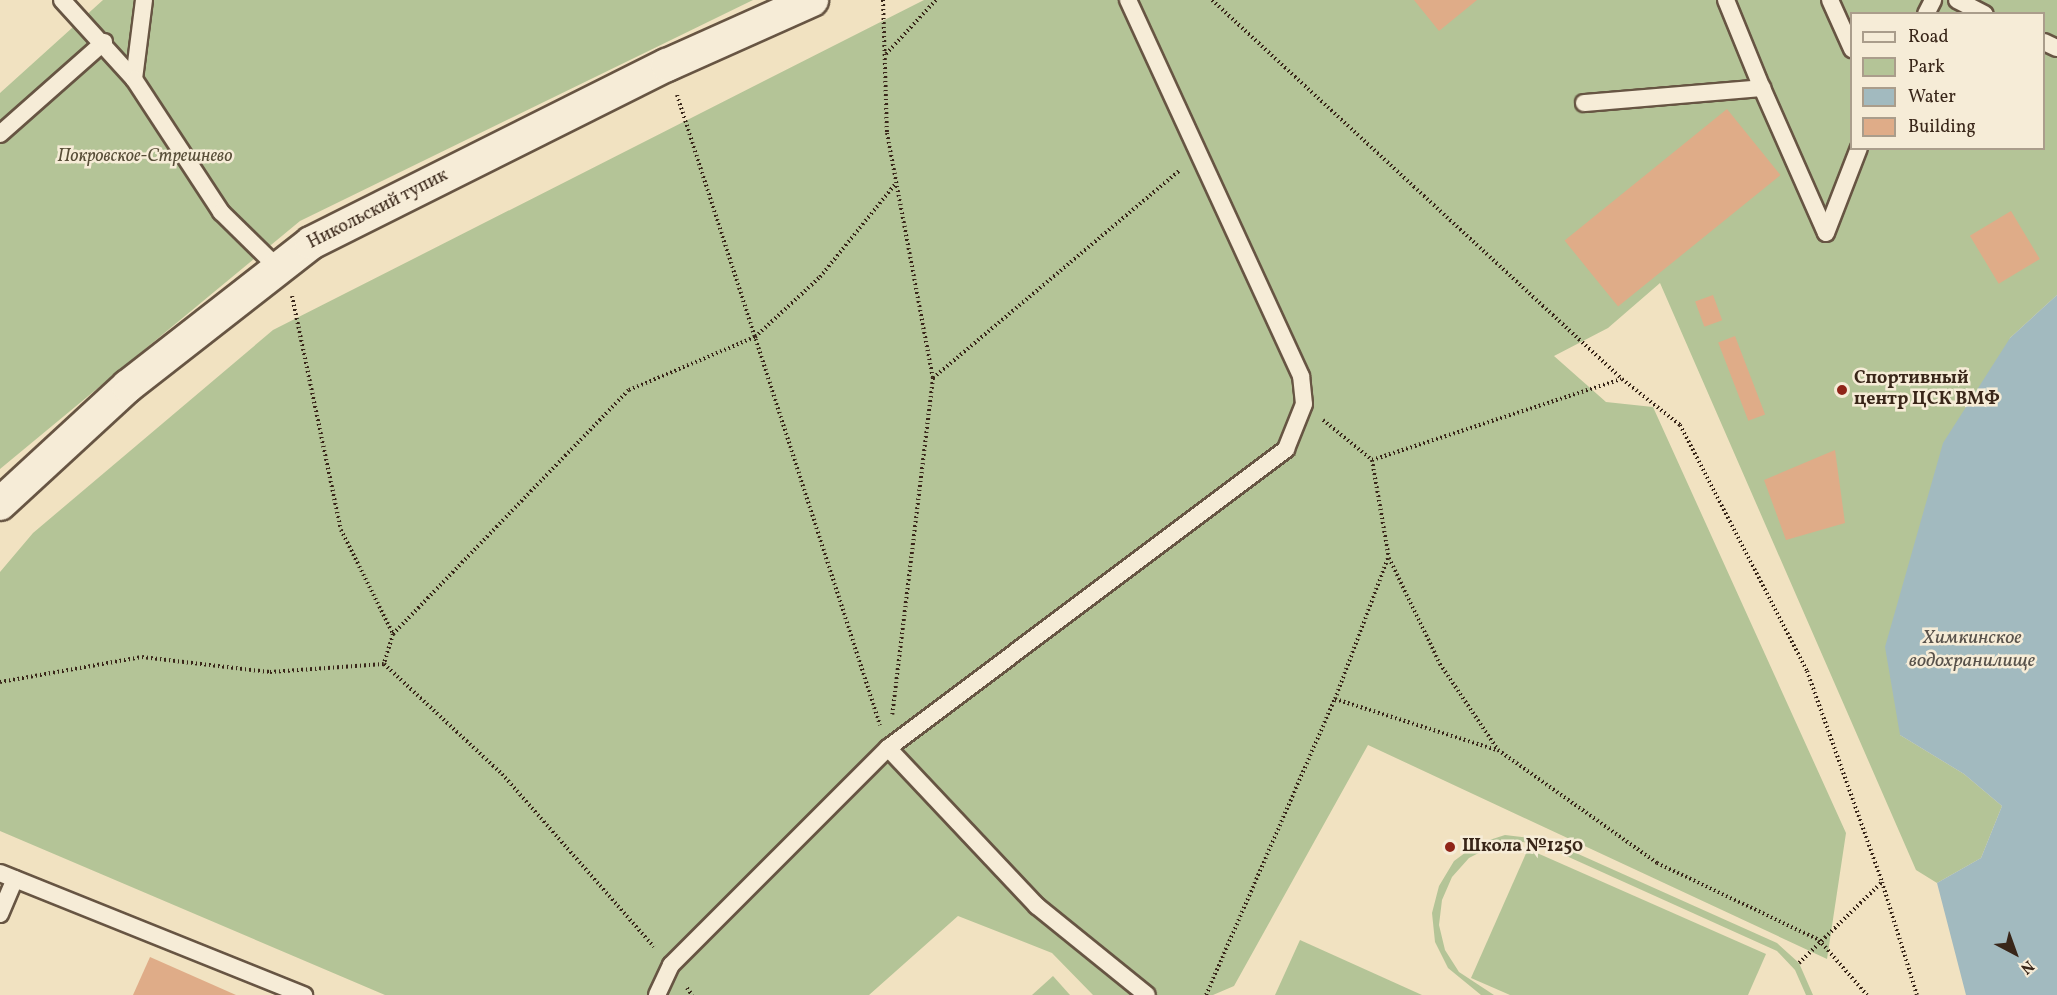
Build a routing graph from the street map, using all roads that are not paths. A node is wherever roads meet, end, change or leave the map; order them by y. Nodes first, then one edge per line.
1 (62, 0) edge
2 (144, 0) edge
3 (812, 0) edge
4 (1128, 0) edge
5 (1726, 0) edge
6 (1830, 0) edge
7 (1957, 0) edge
8 (1981, 12) edge
9 (104, 42) junction
10 (1850, 47) edge
11 (134, 79) junction
12 (1762, 88) junction
13 (1584, 103) dead end
14 (0, 134) edge
15 (1858, 150) edge
16 (276, 266) junction
17 (0, 504) edge
18 (888, 748) junction
19 (7, 876) edge
20 (0, 914) edge
21 (304, 995) edge
22 (657, 995) edge
23 (1147, 995) edge

1 - 9 lane
2 - 11 lane
3 - 16 street, Никольский тупик
4 - 18 lane
5 - 12 lane
6 - 10 lane
7 - 8 lane
9 - 11 lane
9 - 14 lane
11 - 16 lane
12 - 13 lane
12 - 15 lane
16 - 17 street, Никольский тупик
18 - 22 lane
18 - 23 lane
19 - 20 lane
19 - 21 lane

